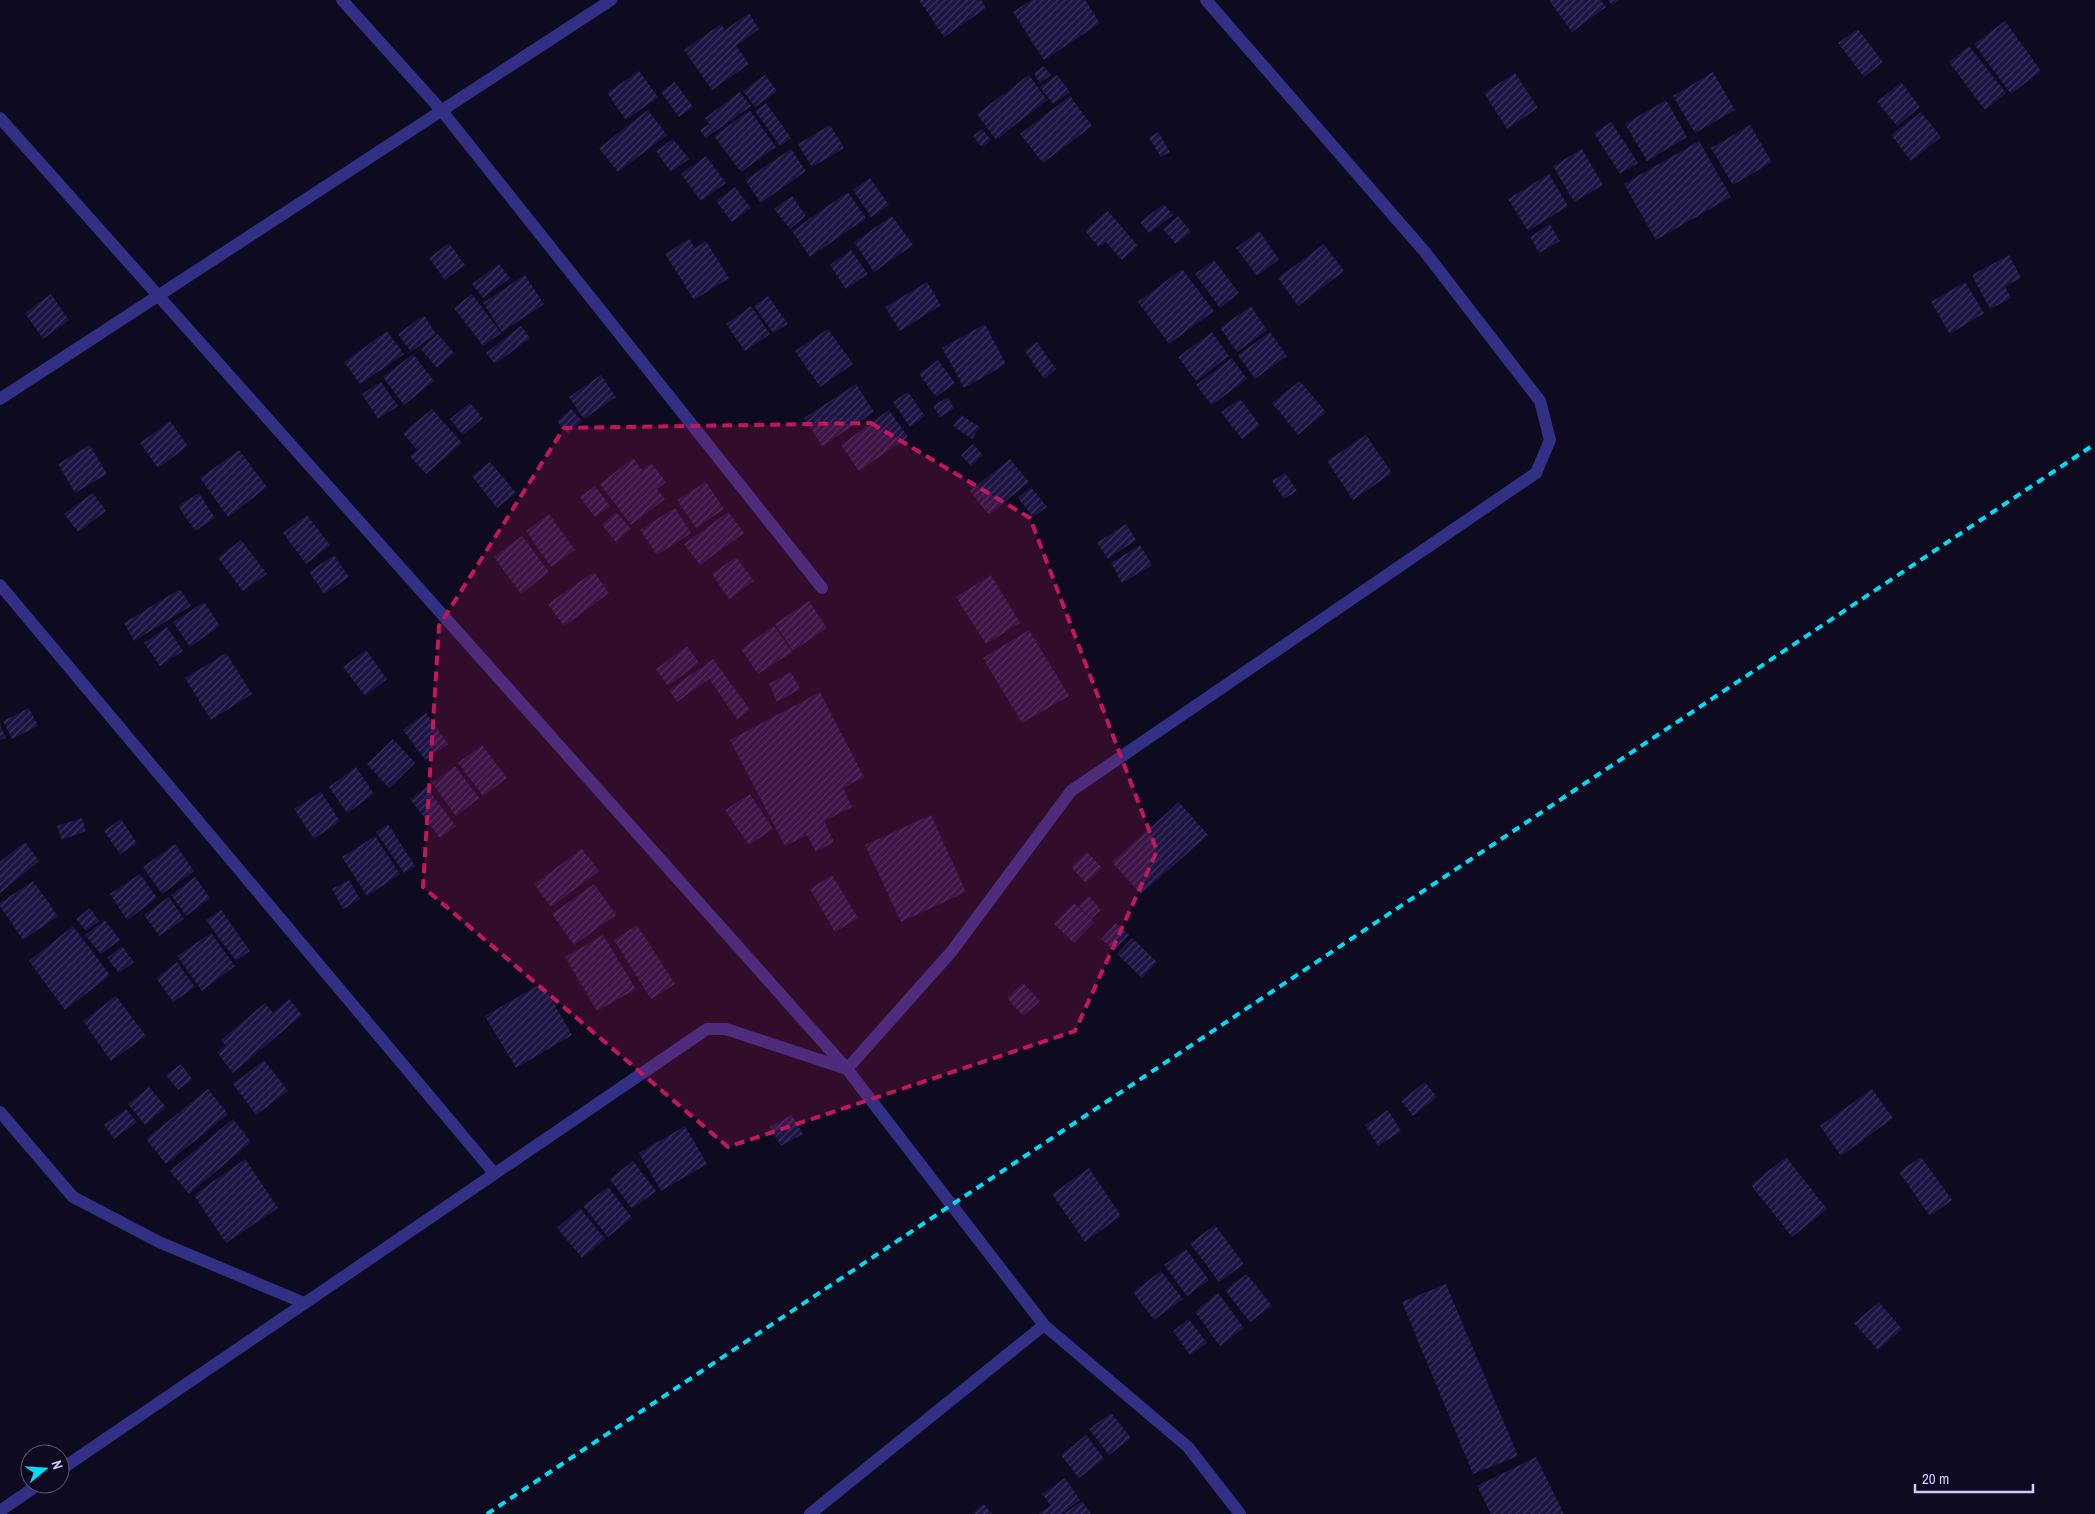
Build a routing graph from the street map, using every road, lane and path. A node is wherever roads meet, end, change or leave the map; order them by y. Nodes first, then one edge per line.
1 (342, 0) edge
2 (611, 0) edge
3 (1206, 0) edge
4 (442, 111) junction
5 (0, 118) edge
6 (158, 296) junction
7 (0, 399) edge
8 (0, 585) edge
9 (822, 588) dead end
10 (847, 1069) junction
11 (0, 1112) edge
12 (494, 1172) junction
13 (304, 1303) junction
14 (1044, 1325) junction
15 (70, 1463) edge
16 (25, 1494) edge
17 (0, 1511) edge
18 (810, 1514) edge
19 (1240, 1514) edge

1 - 4 street
2 - 4 street
3 - 10 street
4 - 6 street
4 - 9 street
5 - 6 street
6 - 7 street
6 - 10 street
8 - 12 street
10 - 12 street
10 - 14 street
11 - 13 street
12 - 13 street
13 - 15 street
14 - 18 street
14 - 19 street
16 - 17 street

